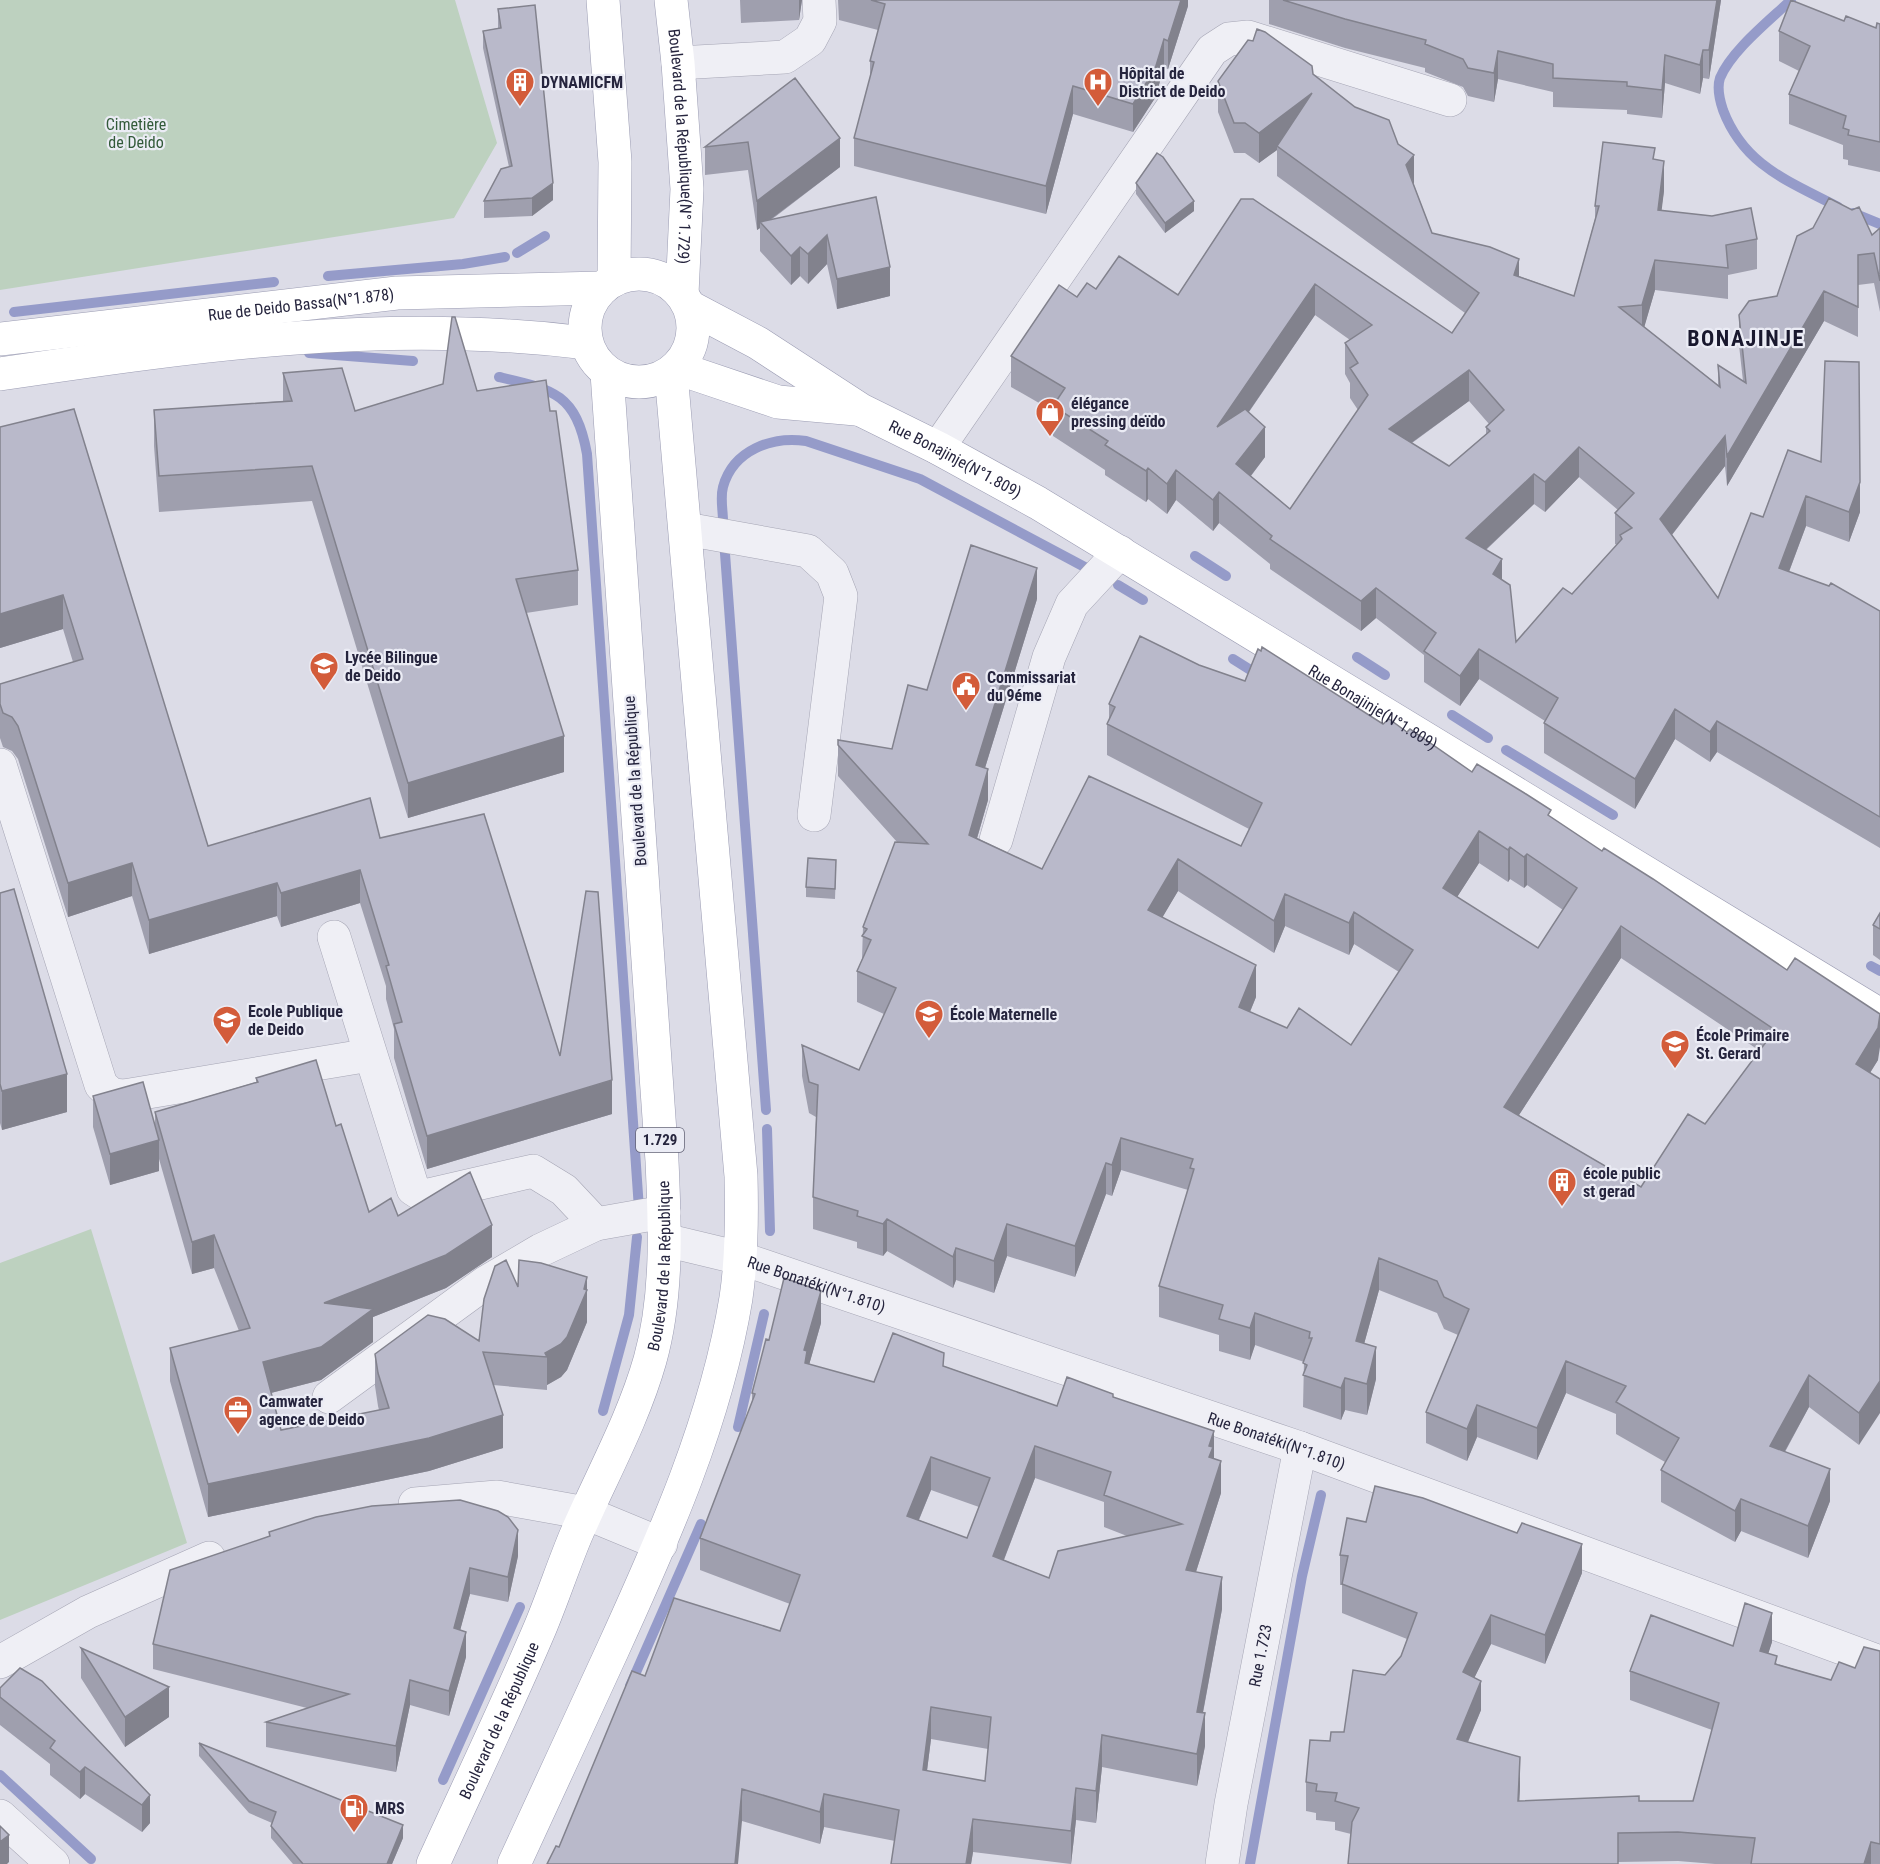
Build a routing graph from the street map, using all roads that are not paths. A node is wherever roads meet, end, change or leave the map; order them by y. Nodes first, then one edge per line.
1 (603, 0) edge
2 (671, 0) edge
3 (819, 0) edge
4 (678, 63) junction
5 (1450, 100) dead end
6 (608, 284) junction
7 (686, 301) junction
8 (2, 333) edge
9 (586, 343) junction
10 (674, 371) junction
11 (607, 373) junction
12 (0, 374) edge
13 (861, 410) junction
14 (938, 448) junction
15 (686, 529) junction
16 (1120, 552) junction
17 (0, 765) edge
18 (814, 815) dead end
19 (996, 840) dead end
20 (334, 938) dead end
21 (1880, 1015) edge
22 (370, 1055) junction
23 (596, 1224) junction
24 (664, 1226) junction
25 (740, 1258) junction
26 (330, 1397) dead end
27 (1300, 1448) junction
28 (386, 1509) edge
29 (586, 1513) junction
30 (661, 1544) junction
31 (238, 1548) edge
32 (0, 1662) edge
33 (1880, 1662) edge
34 (0, 1816) edge
35 (445, 1860) edge
36 (53, 1864) edge
37 (513, 1864) edge
38 (1222, 1864) edge

1 - 6 main road
2 - 4 main road, Boulevard de la République(N° 1.729)
3 - 4 street
4 - 7 main road, Boulevard de la République(N° 1.729)
5 - 14 street
6 - 7 main road
6 - 8 main road, Rue de Deido Bassa(N°1.878)
6 - 9 main road
7 - 10 main road
7 - 13 main road, Rue Bonajinje(N°1.809)
9 - 11 main road
9 - 12 main road, Rue de Deido Bassa(N°1.878)
10 - 11 main road
10 - 13 main road, Rue Bonajinje(N°1.809)
10 - 15 main road
11 - 24 main road, Boulevard de la République / 1.729
13 - 14 main road, Rue Bonajinje(N°1.809)
14 - 16 main road, Rue Bonajinje(N°1.809)
15 - 18 street
15 - 25 main road
16 - 19 street
16 - 21 main road, Rue Bonajinje(N°1.809)
17 - 22 street
20 - 22 street
22 - 23 street
23 - 24 street
23 - 26 street
24 - 25 street, Rue Bonatéki(N°1.810)
24 - 29 main road, Boulevard de la République / 1.729
25 - 27 street, Rue Bonatéki(N°1.810)
25 - 30 main road
27 - 33 street, Rue Bonatéki(N°1.810)
27 - 38 street, Rue 1.723
28 - 29 street
29 - 30 street
29 - 35 main road, Boulevard de la République / 1.729
30 - 37 main road
31 - 32 street
34 - 36 street

